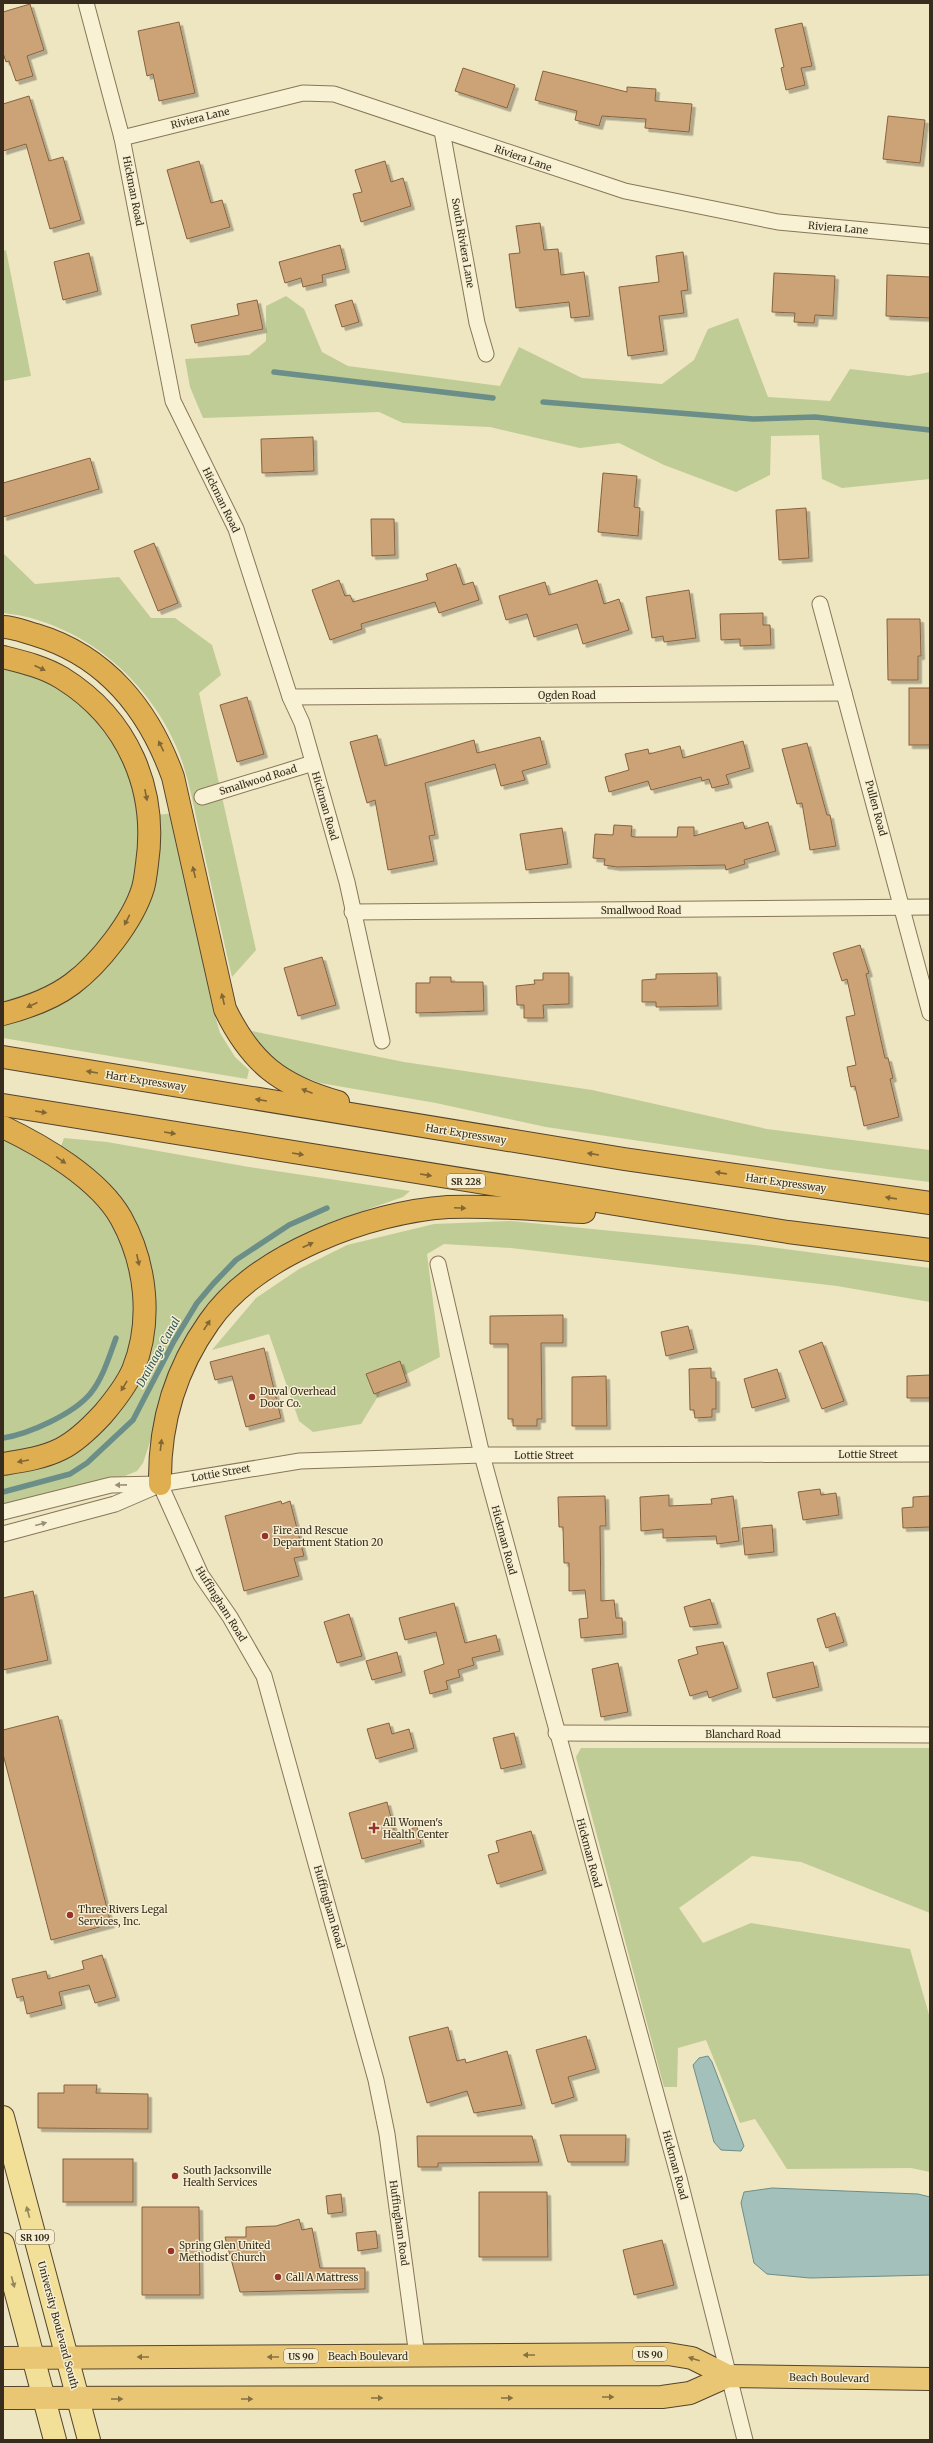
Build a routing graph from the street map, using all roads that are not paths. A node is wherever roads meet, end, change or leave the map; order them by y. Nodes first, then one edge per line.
1 (86, 3) edge
2 (442, 131) junction
3 (122, 138) junction
4 (930, 236) edge
5 (486, 354) dead end
6 (820, 604) dead end
7 (3, 626) edge
8 (3, 656) edge
9 (844, 693) junction
10 (290, 697) junction
11 (313, 763) junction
12 (202, 797) dead end
13 (903, 907) junction
14 (930, 907) edge
15 (352, 912) junction
16 (930, 1013) edge
17 (3, 1014) edge
18 (382, 1040) dead end
19 (3, 1058) edge
20 (3, 1105) edge
21 (3, 1127) edge
22 (438, 1129) junction
23 (930, 1203) edge
24 (689, 1216) junction
25 (930, 1250) edge
26 (438, 1264) dead end
27 (930, 1454) edge
28 (482, 1455) junction
29 (3, 1464) edge
30 (160, 1484) junction
31 (3, 1512) edge
32 (3, 1534) edge
33 (556, 1733) junction
34 (930, 1735) edge
35 (3, 2117) edge
36 (3, 2244) edge
37 (417, 2356) junction
38 (3, 2358) edge
39 (34, 2358) junction
40 (67, 2358) junction
41 (728, 2376) junction
42 (930, 2379) edge
43 (3, 2398) edge
44 (45, 2399) junction
45 (78, 2399) junction
46 (55, 2440) edge
47 (89, 2440) edge
48 (745, 2440) edge

1 - 3 street, Hickman Road
2 - 3 street, Riviera Lane
2 - 4 street, Riviera Lane
2 - 5 street, South Riviera Lane
3 - 10 street, Hickman Road
6 - 9 street, Pullen Road
22 -> 7 highway
8 -> 17 highway
9 - 10 street, Ogden Road
9 - 13 street, Pullen Road
10 - 11 street, Hickman Road
11 - 12 street, Smallwood Road
11 - 15 street, Hickman Road
13 - 14 street, Smallwood Road
13 - 15 street, Smallwood Road
13 - 16 street, Pullen Road
15 - 18 street, Hickman Road
22 -> 19 highway, Hart Expressway
20 -> 24 highway, SR 228
21 -> 29 highway
23 -> 22 highway, Hart Expressway
24 - 25 highway, SR 228
30 -> 24 highway
26 - 28 street, Hickman Road
27 - 28 street, Lottie Street
28 - 30 street, Lottie Street
28 - 33 street, Hickman Road
30 -> 31 street, Lottie Street
32 -> 30 street, Lottie Street
30 - 37 street, Huffingham Road
33 - 34 street, Blanchard Road
33 - 41 street, Hickman Road
40 -> 35 main road, University Boulevard South / SR 109
36 -> 39 main road, SR 109
37 -> 40 highway, Beach Boulevard / US 90
41 -> 37 highway, Beach Boulevard / US 90
38 - 39 highway, Beach Boulevard / US 90
39 - 40 highway, Beach Boulevard / US 90
39 - 44 main road, SR 109
40 - 45 main road, University Boulevard South / SR 109
41 - 42 highway, Beach Boulevard / US 90
45 -> 41 highway, Beach Boulevard / US 90
41 - 48 street, Hickman Road
43 - 44 highway, Beach Boulevard / US 90
44 - 45 highway, Beach Boulevard / US 90
44 - 46 main road, SR 109
45 - 47 main road, University Boulevard South / SR 109

